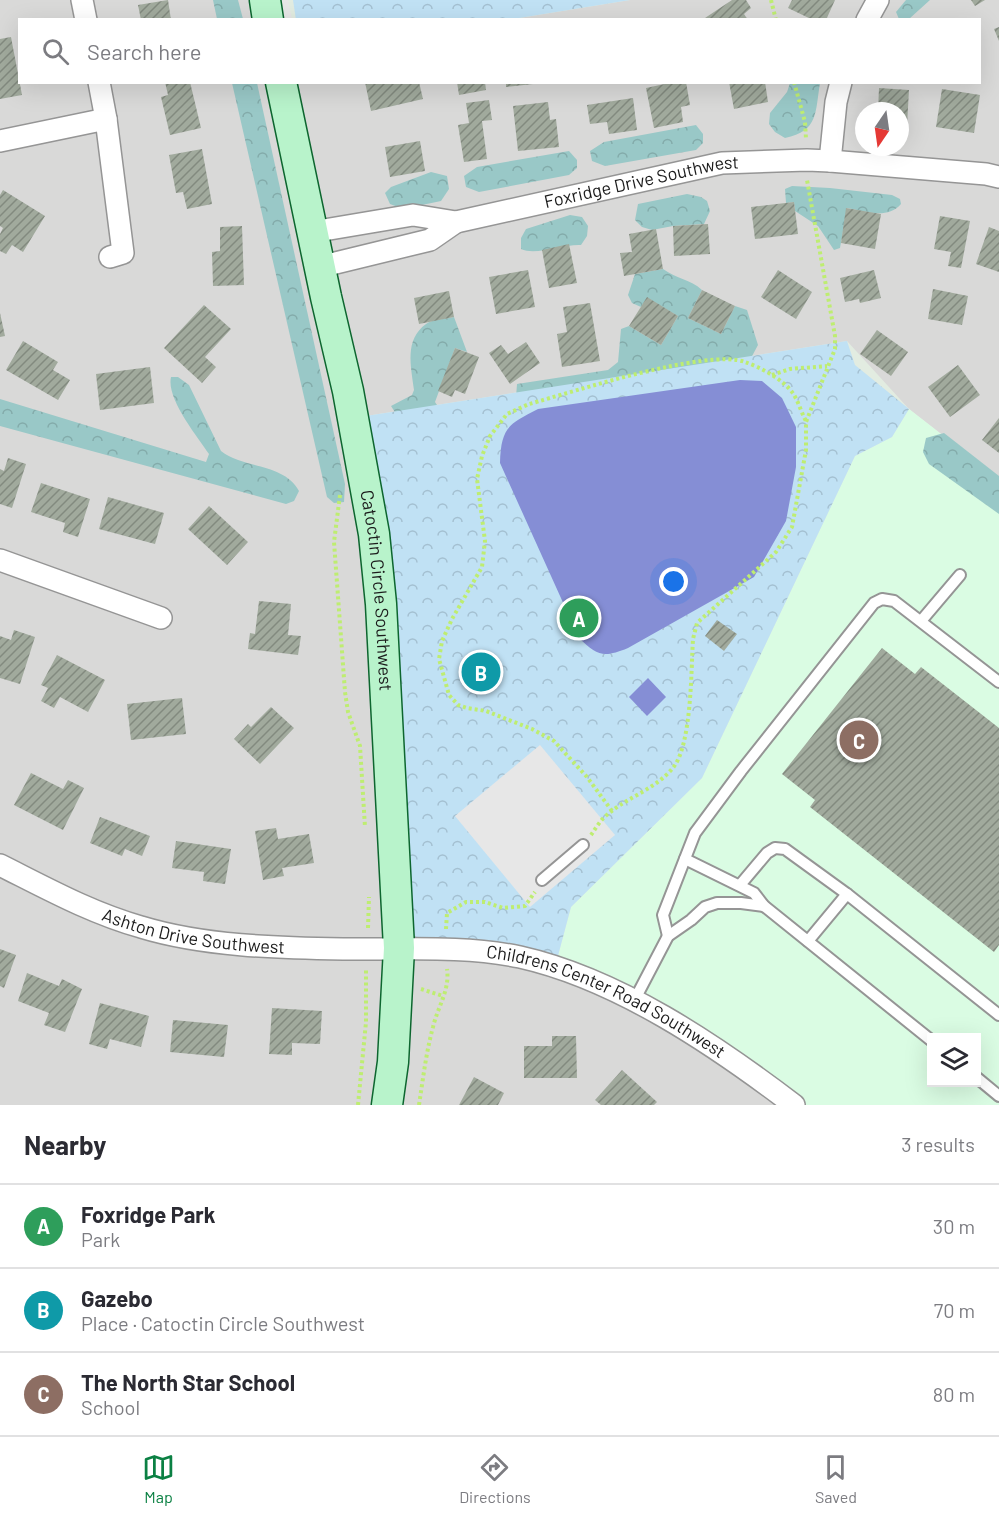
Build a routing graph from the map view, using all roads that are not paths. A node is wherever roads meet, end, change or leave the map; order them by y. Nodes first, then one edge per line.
1 (82, 0) edge
2 (265, 0) edge
3 (878, 0) edge
4 (86, 18) edge
5 (268, 18) edge
6 (868, 18) edge
7 (99, 84) edge
8 (281, 84) edge
9 (840, 84) edge
10 (106, 119) junction
11 (0, 141) edge
12 (830, 161) junction
13 (999, 177) edge
14 (456, 222) junction
15 (312, 232) junction
16 (110, 257) dead end
17 (319, 267) junction
18 (0, 560) edge
19 (960, 575) dead end
20 (161, 618) dead end
21 (921, 621) junction
22 (999, 682) edge
23 (583, 845) road end
24 (685, 859) junction
25 (0, 865) edge
26 (542, 880) dead end
27 (740, 885) junction
28 (847, 894) junction
29 (765, 906) junction
30 (668, 936) junction
31 (808, 941) junction
32 (399, 948) junction
33 (634, 1001) junction
34 (999, 1015) edge
35 (927, 1037) edge
36 (981, 1081) edge
37 (999, 1096) edge
38 (387, 1105) edge
39 (794, 1105) edge

1 - 4 street
2 - 5 main road
3 - 6 street
7 - 10 street
8 - 15 main road, Catoctin Circle Southwest
9 - 12 street
10 - 11 street
10 - 16 street
12 - 13 street, Foxridge Drive Southwest
12 - 14 street, Foxridge Drive Southwest
14 - 15 street, Foxridge Drive Southwest
14 - 17 street, Foxridge Drive Southwest
15 - 17 main road, Catoctin Circle Southwest
17 - 32 main road, Catoctin Circle Southwest
18 - 20 street
19 - 21 lane
21 - 22 lane
21 - 24 lane
23 - 26 lane
24 - 27 lane
24 - 30 lane
25 - 32 street, Ashton Drive Southwest
27 - 28 lane
27 - 29 lane
28 - 31 lane
28 - 34 lane
29 - 30 lane
29 - 31 lane
30 - 33 lane
31 - 35 lane
32 - 33 street, Childrens Center Road Southwest
32 - 38 main road, Catoctin Circle Southwest
33 - 39 street, Childrens Center Road Southwest
36 - 37 lane

